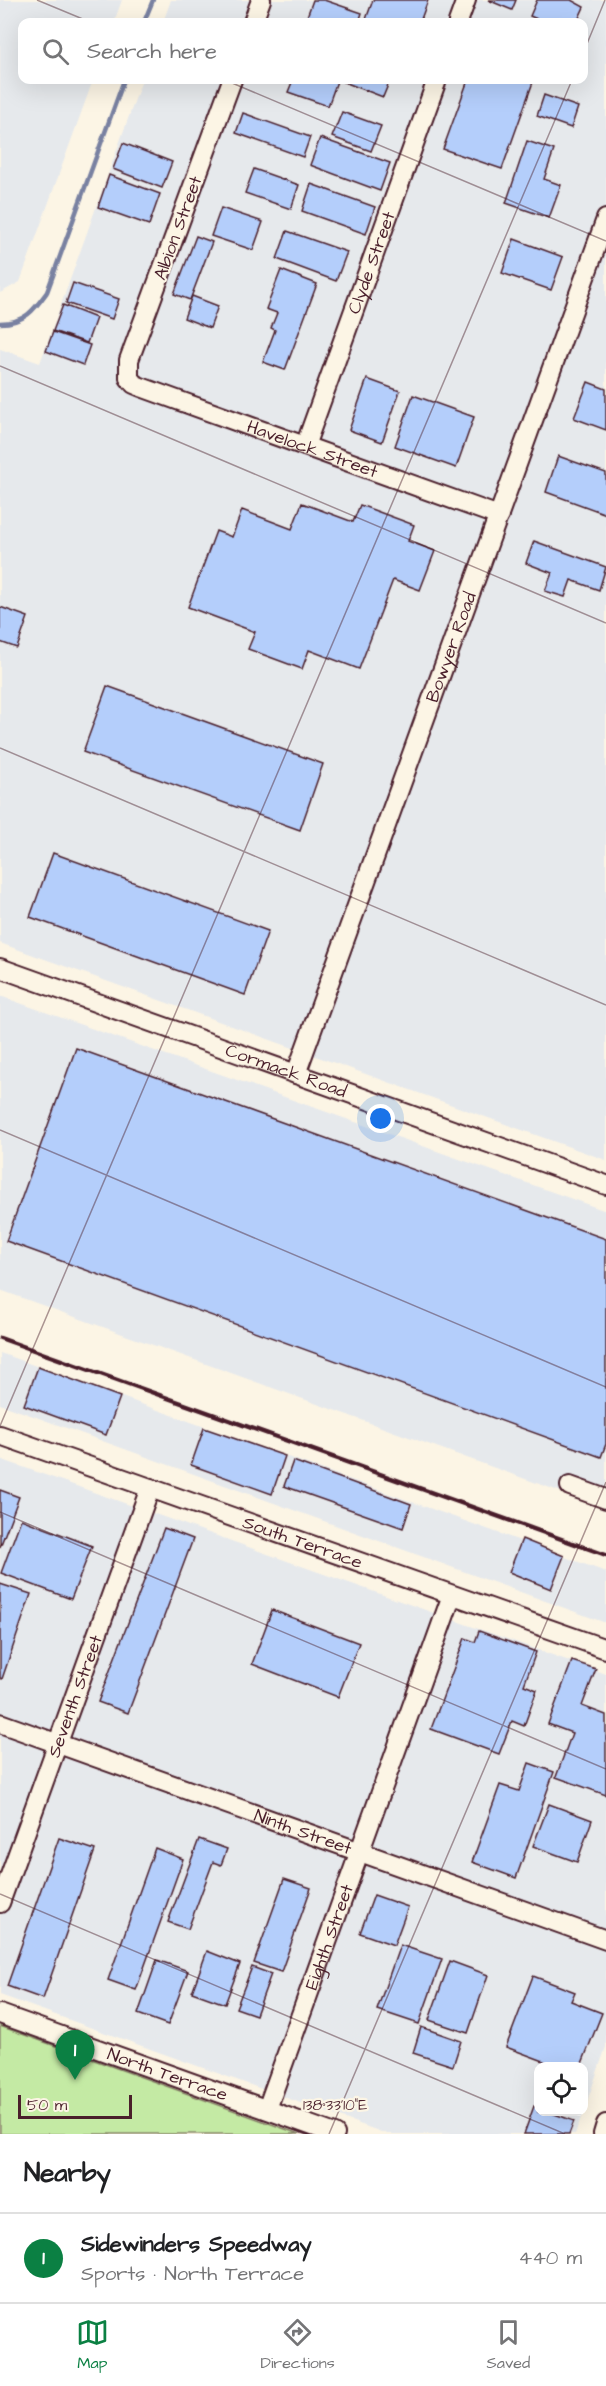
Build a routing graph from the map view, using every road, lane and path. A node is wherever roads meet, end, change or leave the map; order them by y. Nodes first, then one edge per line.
1 (261, 0) edge
2 (466, 0) edge
3 (254, 18) edge
4 (459, 18) edge
5 (231, 84) edge
6 (436, 84) edge
7 (606, 219) edge
8 (129, 378) joint
9 (305, 446) junction
10 (499, 516) junction
11 (0, 968) edge
12 (297, 1074) junction
13 (606, 1185) edge
14 (0, 1434) edge
15 (570, 1486) dead end
16 (150, 1488) junction
17 (606, 1499) edge
18 (453, 1595) junction
19 (606, 1649) edge
20 (0, 1723) edge
21 (57, 1744) junction
22 (360, 1852) junction
23 (0, 1902) edge
24 (606, 1940) edge
25 (0, 2014) edge
26 (267, 2109) junction
27 (606, 2124) edge
28 (336, 2134) edge
29 (603, 2134) edge

1 - 3 street
2 - 4 street
5 - 8 street, Albion Street
6 - 9 street, Clyde Street
7 - 10 street, Bowyer Road
8 - 9 street, Havelock Street
9 - 10 street, Havelock Street
10 - 12 street, Bowyer Road
11 - 12 street, Cormack Road
12 - 13 street, Cormack Road
14 - 16 street, South Terrace
15 - 17 street
16 - 18 street, South Terrace
16 - 21 street, Seventh Street
18 - 19 street, South Terrace
18 - 22 street, Eighth Street
20 - 21 street, Ninth Street
21 - 22 street, Ninth Street
21 - 23 street, Seventh Street
22 - 24 street, Ninth Street
22 - 26 street, Eighth Street
25 - 26 street, North Terrace
26 - 28 street, North Terrace
27 - 29 street

